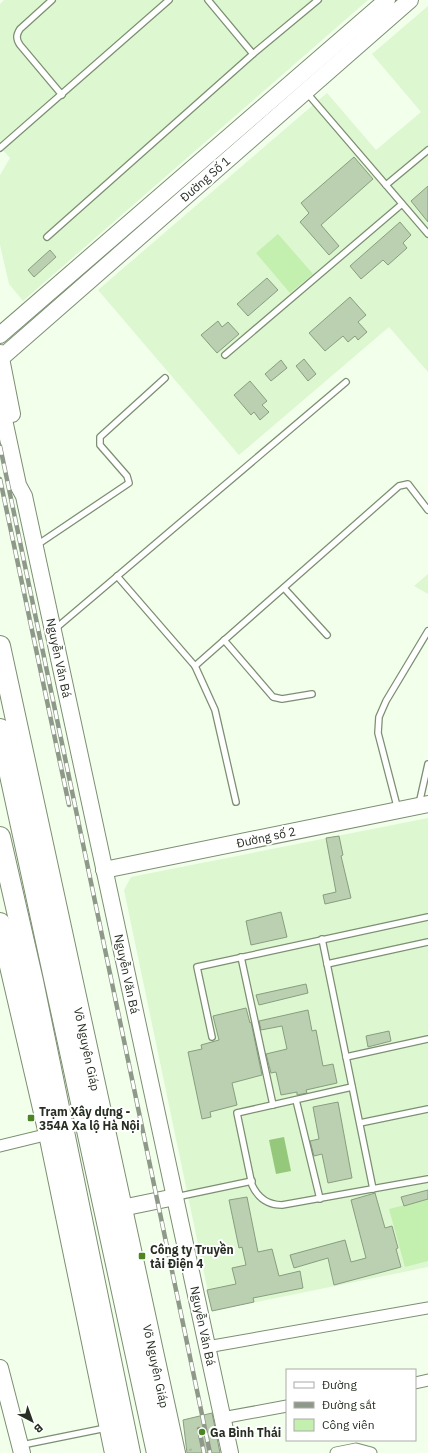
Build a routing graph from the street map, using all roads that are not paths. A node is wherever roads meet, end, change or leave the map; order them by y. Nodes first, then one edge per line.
1 (52, 0) edge
2 (169, 0) edge
3 (208, 0) edge
4 (318, 0) edge
5 (387, 0) edge
6 (410, 0) edge
7 (253, 54) junction
8 (306, 91) junction
9 (62, 95) junction
10 (0, 148) edge
11 (428, 150) edge
12 (386, 185) junction
13 (402, 204) junction
14 (428, 224) edge
15 (423, 228) junction
16 (428, 234) edge
17 (47, 237) dead end
18 (0, 335) edge
19 (225, 355) dead end
20 (0, 356) edge
21 (165, 378) dead end
22 (346, 382) dead end
23 (0, 400) edge
24 (24, 496) junction
25 (428, 510) edge
26 (35, 546) junction
27 (117, 576) junction
28 (284, 588) junction
29 (53, 630) junction
30 (428, 631) edge
31 (327, 635) dead end
32 (224, 640) junction
33 (0, 646) edge
34 (195, 666) junction
35 (312, 694) dead end
36 (0, 729) edge
37 (428, 764) edge
38 (236, 802) dead end
39 (423, 805) edge
40 (398, 810) junction
41 (0, 836) edge
42 (104, 870) junction
43 (428, 917) edge
44 (0, 923) edge
45 (322, 939) junction
46 (428, 942) edge
47 (241, 957) junction
48 (327, 964) junction
49 (212, 1037) dead end
50 (428, 1039) edge
51 (346, 1057) junction
52 (352, 1088) junction
53 (296, 1100) junction
54 (273, 1105) junction
55 (428, 1109) edge
56 (360, 1123) junction
57 (49, 1134) junction
58 (0, 1146) edge
59 (428, 1178) edge
60 (252, 1181) junction
61 (373, 1189) junction
62 (175, 1197) junction
63 (320, 1199) junction
64 (113, 1210) junction
65 (428, 1308) edge
66 (207, 1347) junction
67 (1, 1378) edge
68 (428, 1380) edge
69 (416, 1383) edge
70 (286, 1406) edge
71 (222, 1418) junction
72 (110, 1427) junction
73 (21, 1449) edge
74 (115, 1453) edge
75 (130, 1453) edge
76 (157, 1453) edge
77 (175, 1453) edge
78 (230, 1453) edge
79 (336, 1453) edge
80 (370, 1453) edge

1 - 9 lane
2 - 9 lane
3 - 7 lane
4 - 7 lane
5 - 18 main road, Đường Số 1
6 - 8 main road, Đường Số 1
7 - 17 lane
8 - 12 lane
8 - 20 main road, Đường Số 1
9 - 10 lane
11 - 12 lane
12 - 13 lane
13 - 15 lane
13 - 19 lane
14 - 15 lane
15 - 16 lane
20 - 24 main road, Nguyễn Văn Bá
21 - 26 lane
22 - 27 lane
23 - 24 main road, Nguyễn Văn Bá
24 - 26 main road, Nguyễn Văn Bá
25 - 28 lane
26 - 29 main road, Nguyễn Văn Bá
27 - 29 lane
27 - 34 lane
28 - 31 lane
28 - 32 lane
29 - 42 main road, Nguyễn Văn Bá
30 - 40 lane
32 - 34 lane
32 - 35 lane
33 - 64 highway, Võ Nguyên Giáp
34 - 38 lane
36 - 64 highway, Võ Nguyên Giáp
37 - 39 lane
39 - 40 main road, Đường số 2
40 - 42 main road, Đường số 2
41 - 75 highway
42 - 62 main road, Nguyễn Văn Bá
43 - 45 lane
44 - 57 highway
45 - 47 lane
45 - 48 lane
46 - 48 lane
47 - 49 lane
47 - 54 lane
48 - 51 lane
50 - 51 lane
51 - 52 lane
52 - 53 lane
52 - 56 lane
53 - 54 lane
53 - 63 lane
54 - 60 lane
55 - 56 lane
56 - 61 lane
57 - 58 street
57 - 72 highway
59 - 61 lane
60 - 62 lane
60 - 63 lane
61 - 63 lane
62 - 64 main road
62 - 66 main road, Nguyễn Văn Bá
64 - 76 highway, Võ Nguyên Giáp
64 - 77 highway, Võ Nguyên Giáp
65 - 66 street
66 - 71 main road, Nguyễn Văn Bá
67 - 73 main road
68 - 69 street
70 - 71 street
71 - 78 main road, Nguyễn Văn Bá
72 - 73 lane
72 - 74 highway
79 - 80 street

